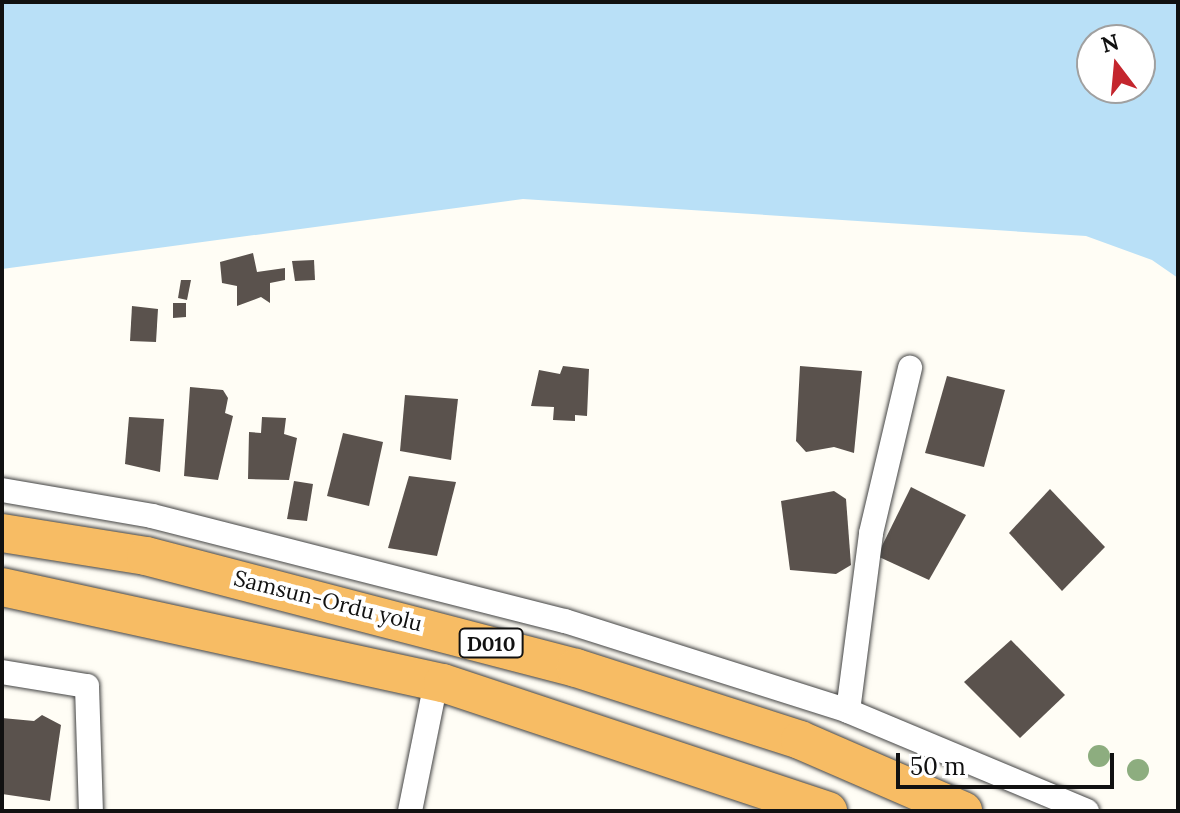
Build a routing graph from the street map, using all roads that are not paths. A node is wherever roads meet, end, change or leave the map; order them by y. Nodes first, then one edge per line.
1 (910, 368) dead end
2 (2, 490) edge
3 (2, 533) edge
4 (2, 587) edge
5 (2, 672) edge
6 (436, 682) junction
7 (848, 711) junction
8 (749, 798) edge
9 (91, 811) edge
10 (410, 811) edge
11 (828, 811) edge
12 (963, 811) edge
13 (1087, 811) edge

1 - 7 street
2 - 7 street
3 - 12 highway, Samsun-Ordu yolu / D010
4 - 6 highway, D010
5 - 9 street
6 - 8 highway, D010
6 - 10 street
7 - 13 street
8 - 11 highway, D010

